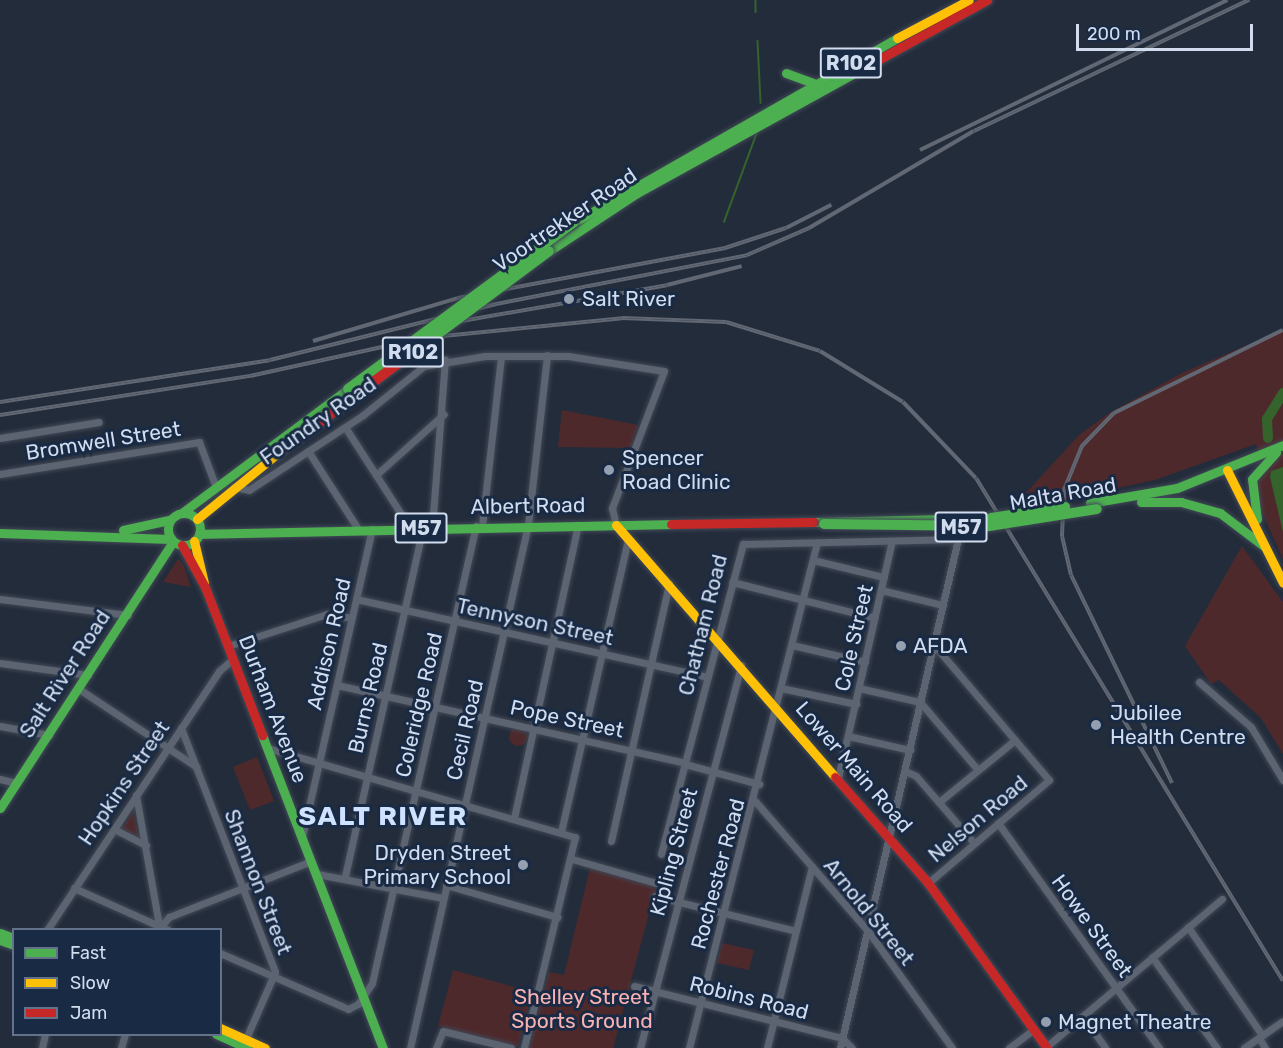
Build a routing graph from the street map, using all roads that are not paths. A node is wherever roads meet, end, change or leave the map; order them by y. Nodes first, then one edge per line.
1 (969, 0) edge
2 (987, 0) edge
3 (915, 33) junction
4 (863, 61) junction
5 (786, 74) dead end
6 (813, 83) junction
7 (573, 228) junction
8 (548, 355) junction
9 (501, 356) junction
10 (445, 360) junction
11 (444, 414) junction
12 (99, 422) dead end
13 (345, 427) junction
14 (0, 438) edge
15 (1281, 448) edge
16 (308, 451) junction
17 (1231, 472) junction
18 (0, 474) edge
19 (376, 475) junction
20 (216, 487) junction
21 (232, 487) junction
22 (1116, 505) junction
23 (1094, 506) junction
24 (183, 512) junction
25 (169, 520) junction
26 (528, 525) junction
27 (578, 525) junction
28 (616, 525) junction
29 (479, 526) junction
30 (1259, 526) junction
31 (372, 528) junction
32 (410, 528) junction
33 (428, 528) junction
34 (358, 529) junction
35 (197, 530) junction
36 (0, 533) edge
37 (96, 534) junction
38 (628, 539) junction
39 (892, 541) junction
40 (176, 543) junction
41 (816, 546) dead end
42 (1265, 547) junction
43 (813, 560) junction
44 (1283, 574) edge
45 (884, 577) junction
46 (732, 582) junction
47 (1283, 583) edge
48 (669, 584) junction
49 (204, 585) junction
50 (881, 590) junction
51 (0, 599) edge
52 (356, 599) junction
53 (803, 600) junction
54 (943, 604) junction
55 (405, 610) junction
56 (128, 615) junction
57 (352, 618) junction
58 (875, 618) junction
59 (455, 621) junction
60 (504, 632) junction
61 (717, 638) junction
62 (553, 643) junction
63 (792, 645) junction
64 (934, 645) junction
65 (228, 646) junction
66 (602, 654) junction
67 (233, 659) junction
68 (865, 662) junction
69 (0, 663) edge
70 (651, 664) junction
71 (741, 665) junction
72 (88, 675) junction
73 (707, 676) junction
74 (1199, 682) dead end
75 (337, 685) junction
76 (781, 688) junction
77 (859, 688) junction
78 (79, 689) junction
79 (386, 696) junction
80 (920, 702) junction
81 (856, 704) junction
82 (436, 707) junction
83 (778, 709) junction
84 (485, 718) junction
85 (0, 726) edge
86 (181, 728) junction
87 (533, 728) junction
88 (49, 735) junction
89 (848, 736) junction
90 (582, 739) junction
91 (1015, 740) junction
92 (168, 748) junction
93 (268, 748) junction
94 (632, 750) junction
95 (910, 750) junction
96 (320, 763) junction
97 (685, 764) junction
98 (197, 767) junction
99 (978, 770) junction
100 (905, 771) junction
101 (712, 772) junction
102 (368, 777) junction
103 (838, 778) junction
104 (0, 779) edge
105 (1283, 780) edge
106 (16, 783) junction
107 (759, 784) junction
108 (416, 790) junction
109 (136, 795) junction
110 (755, 801) junction
111 (939, 802) junction
112 (465, 804) junction
113 (0, 808) edge
114 (514, 818) junction
115 (998, 823) junction
116 (114, 829) junction
117 (561, 832) junction
118 (302, 837) junction
119 (891, 840) junction
120 (611, 842) dead end
121 (974, 843) junction
122 (146, 845) junction
123 (661, 854) dead end
124 (572, 859) junction
125 (311, 861) junction
126 (812, 866) junction
127 (317, 874) junction
128 (345, 876) junction
129 (656, 882) dead end
130 (928, 882) junction
131 (446, 885) junction
132 (243, 887) junction
133 (395, 887) junction
134 (74, 888) junction
135 (655, 896) dead end
136 (443, 898) junction
137 (1222, 898) dead end
138 (678, 902) junction
139 (725, 914) junction
140 (557, 918) junction
141 (1188, 927) junction
142 (48, 928) edge
143 (158, 928) edge
144 (796, 931) junction
145 (868, 931) junction
146 (222, 954) edge
147 (1152, 957) junction
148 (274, 976) junction
149 (634, 986) dead end
150 (1117, 987) junction
151 (655, 991) junction
152 (364, 995) junction
153 (702, 1003) junction
154 (1083, 1016) junction
155 (773, 1021) junction
156 (1283, 1021) edge
157 (222, 1030) edge
158 (1033, 1030) junction
159 (219, 1036) edge
160 (1261, 1036) junction
161 (842, 1038) junction
162 (239, 1043) edge
163 (265, 1048) edge
164 (383, 1048) edge
165 (410, 1048) edge
166 (436, 1048) edge
167 (512, 1048) edge
168 (524, 1048) edge
169 (640, 1048) edge
170 (689, 1048) edge
171 (767, 1048) edge
172 (840, 1048) edge
173 (852, 1048) edge
174 (952, 1048) edge
175 (1009, 1048) edge
176 (1046, 1048) edge
177 (1105, 1048) edge
178 (1160, 1048) edge
179 (1216, 1048) edge
180 (1244, 1048) edge
181 (1265, 1048) edge

1 - 3 main road, Voortrekker Road / R102
2 - 3 main road, Voortrekker Road / R102
3 - 4 main road, Voortrekker Road / R102
4 - 6 main road, Voortrekker Road / R102
4 - 7 main road, Voortrekker Road / R102
5 - 6 main road
6 - 7 main road, Voortrekker Road / R102
7 - 20 main road, Voortrekker Road / R102, bridge
7 - 21 main road, Voortrekker Road / R102, bridge
8 - 9 street, Foundry Road
8 - 26 street, Cecil Road
8 - 28 street, Foundry Road
9 - 10 street, Foundry Road
9 - 29 street, Coleridge Road
10 - 11 street, Burns Road
10 - 13 street, Foundry Road
11 - 19 street
11 - 33 street, Burns Road
12 - 14 street
13 - 16 street, Foundry Road
13 - 19 street
15 - 17 main road, M57
15 - 30 main road
16 - 21 street, Foundry Road
16 - 34 street
17 - 22 main road, Malta Road / M57
17 - 23 main road, Malta Road / M57
17 - 30 main road
17 - 42 main road
18 - 20 street, Bromwell Street
19 - 32 street
20 - 24 main road, Voortrekker Road / R102
21 - 35 main road, Voortrekker Road / R102
22 - 23 main road, Malta Road / M57
22 - 42 main road
23 - 28 main road, Malta Road / M57, bridge
24 - 25 main road, R102
24 - 35 main road
25 - 37 main road, R102
25 - 40 main road
26 - 27 main road, Albert Road / M57
26 - 29 main road, Albert Road / M57
26 - 60 street, Cecil Road
27 - 28 main road, Albert Road / M57
27 - 62 street
28 - 38 main road, Lower Main Road
29 - 33 main road, Albert Road / M57
29 - 59 street, Coleridge Road
30 - 44 main road
31 - 32 main road, Albert Road / M57
31 - 34 main road, Albert Road / M57
31 - 52 street, Addison Road
32 - 33 main road, Albert Road / M57
33 - 55 street, Burns Road
34 - 35 main road, Albert Road / M57
35 - 40 main road, R102
35 - 49 main road, Durham Avenue
36 - 37 main road, R102
37 - 40 main road, R102
38 - 48 main road, Lower Main Road
38 - 66 street
39 - 45 street, Cole Street
39 - 46 street, Chatham Road
39 - 54 street, Chatham Road
40 - 49 main road, Durham Avenue
40 - 56 main road, Salt River Road
41 - 43 street, Rochester Road
42 - 47 main road
43 - 45 street
43 - 53 street, Rochester Road
45 - 50 street, Cole Street
46 - 53 street
46 - 61 street, Chatham Road
48 - 61 main road, Lower Main Road
48 - 70 street
49 - 65 main road, Durham Avenue
50 - 54 street
50 - 58 street, Cole Street
51 - 56 street
52 - 55 street, Tennyson Street
52 - 57 street, Addison Road
53 - 58 street
53 - 63 street, Rochester Road
54 - 64 street
55 - 59 street, Tennyson Street
55 - 79 street, Burns Road
56 - 72 main road, Salt River Road
57 - 65 street
57 - 75 street, Addison Road
58 - 68 street, Cole Street
59 - 60 street, Tennyson Street
59 - 82 street, Coleridge Road
60 - 62 street, Tennyson Street
60 - 84 street, Cecil Road
61 - 71 main road, Lower Main Road
61 - 73 street, Chatham Road
62 - 66 street, Tennyson Street
62 - 87 street
63 - 68 street
63 - 76 street, Rochester Road
64 - 80 street
64 - 91 street
65 - 67 main road, Durham Avenue
66 - 70 street, Tennyson Street
66 - 90 street
67 - 86 street, Hopkins Street
67 - 93 main road, Durham Avenue
68 - 77 street, Cole Street
69 - 72 street
70 - 73 street, Tennyson Street
70 - 94 street
71 - 83 main road, Lower Main Road
71 - 101 street, Kipling Street
72 - 78 main road, Salt River Road
73 - 97 street, Chatham Road
74 - 105 street
75 - 79 street, Pope Street
75 - 96 street, Addison Road
76 - 81 street
76 - 83 street, Rochester Road
77 - 80 street
77 - 81 street, Cole Street
78 - 88 main road, Salt River Road
78 - 92 street
79 - 82 street, Pope Street
79 - 102 street, Burns Road
80 - 95 street
80 - 99 street
81 - 89 street, Cole Street
82 - 84 street, Pope Street
82 - 108 street, Coleridge Road
83 - 103 main road, Lower Main Road
83 - 107 street, Rochester Road
84 - 87 street, Pope Street
84 - 112 street, Cecil Road
85 - 88 street
86 - 92 street, Hopkins Street
86 - 98 street, Shannon Street
87 - 90 street, Pope Street
87 - 114 street
88 - 106 main road, Salt River Road
89 - 95 street
89 - 103 street, Cole Street
90 - 94 street, Pope Street
90 - 117 street
91 - 99 street
91 - 115 street, Nelson Road
92 - 98 street
92 - 109 street, Hopkins Street
93 - 96 street
93 - 118 main road, Durham Avenue
94 - 97 street, Pope Street
94 - 120 street
95 - 100 street
96 - 102 street
96 - 118 street, Addison Road
97 - 101 street, Pope Street
97 - 123 street, Chatham Road
98 - 132 street, Shannon Street
99 - 111 street
100 - 111 street
100 - 119 street
101 - 107 street, Pope Street
101 - 138 street, Kipling Street
102 - 108 street
102 - 128 street, Burns Road
103 - 119 main road, Lower Main Road
104 - 106 street
106 - 113 main road, Salt River Road
107 - 110 street, Rochester Road
108 - 112 street
108 - 133 street, Coleridge Road
109 - 116 street, Hopkins Street
109 - 122 street
110 - 126 street, Arnold Street
110 - 139 street, Rochester Road
111 - 121 street
112 - 114 street
112 - 131 street, Cecil Road
114 - 117 street
115 - 121 street, Nelson Road
115 - 150 street, Howe Street
116 - 122 street
116 - 134 street, Hopkins Street
117 - 124 street
118 - 125 main road, Durham Avenue
119 - 130 main road, Lower Main Road
119 - 145 street
121 - 130 street, Nelson Road
122 - 143 street
124 - 129 street
124 - 140 street
125 - 127 main road, Durham Avenue
125 - 132 street
126 - 144 street
126 - 145 street, Arnold Street
127 - 128 street
127 - 152 main road, Durham Avenue
128 - 133 street
130 - 158 main road, Lower Main Road
131 - 136 street, Cecil Road
131 - 140 street
132 - 143 street
132 - 148 street, Shannon Street
133 - 136 street
133 - 152 street, Coleridge Road
134 - 142 street, Hopkins Street
134 - 143 street
135 - 138 street
136 - 165 street, Cecil Road
137 - 141 street
138 - 139 street
138 - 151 street, Kipling Street
139 - 144 street
139 - 153 street, Rochester Road
140 - 168 street
141 - 147 street
141 - 160 street
144 - 155 street
145 - 161 street
145 - 174 street, Arnold Street
146 - 148 street
147 - 150 street
147 - 179 street
148 - 152 street
148 - 162 street, Shannon Street
149 - 151 street, Robins Road
150 - 154 street
150 - 178 street, Howe Street
151 - 153 street, Robins Road
151 - 169 street, Kipling Street
152 - 164 main road, Durham Avenue
153 - 155 street, Robins Road
153 - 170 street, Rochester Road
154 - 176 street
154 - 177 street
155 - 161 street, Robins Road
155 - 171 street
156 - 160 street
157 - 162 main road
158 - 175 street
158 - 176 main road, Lower Main Road
159 - 162 main road
160 - 180 street
160 - 181 street
161 - 172 street
161 - 173 street
162 - 163 main road
166 - 167 street

